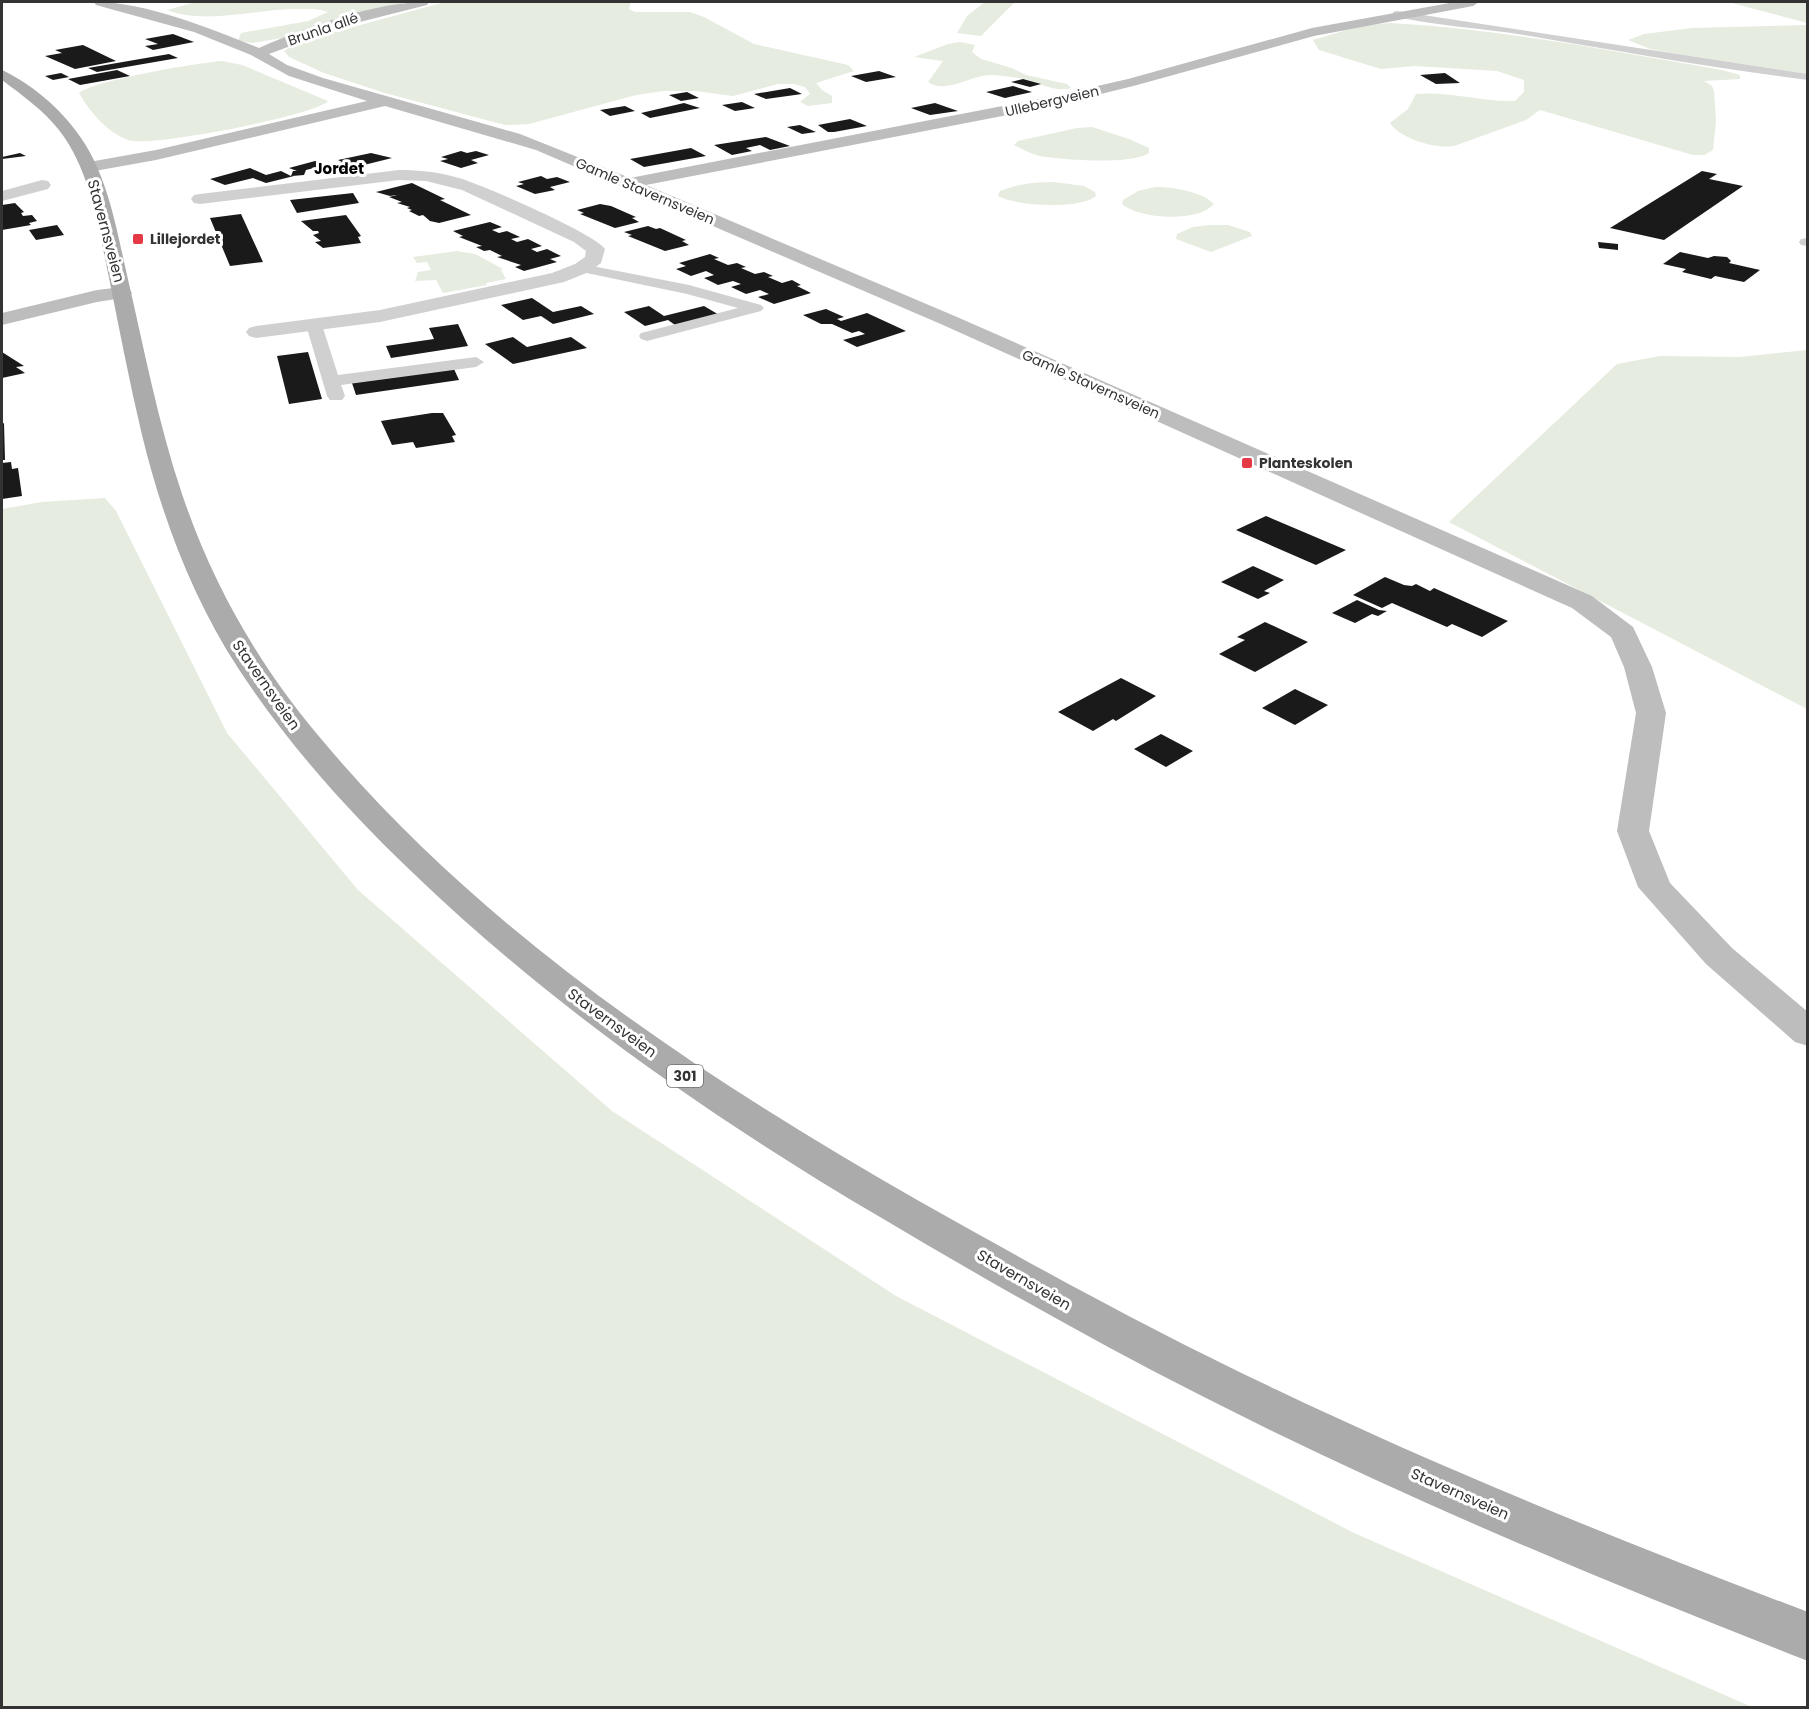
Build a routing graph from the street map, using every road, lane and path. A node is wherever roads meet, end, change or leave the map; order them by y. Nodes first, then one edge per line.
1 (100, 2) edge
2 (423, 2) edge
3 (1473, 2) edge
4 (1397, 14) junction
5 (259, 53) junction
6 (2, 74) edge
7 (1808, 77) edge
8 (384, 102) junction
9 (86, 161) junction
10 (627, 184) junction
11 (42, 185) dead end
12 (2, 196) edge
13 (200, 199) dead end
14 (582, 268) junction
15 (124, 300) junction
16 (3, 318) edge
17 (314, 325) junction
18 (256, 332) dead end
19 (647, 336) dead end
20 (476, 362) dead end
21 (1808, 1033) edge
22 (1808, 1637) edge

1 - 5 street, Gamle Stavernsveien
2 - 5 street, Brunla allé
3 - 4 street, Ullebergveien
4 - 7 lane
4 - 10 street, Ullebergveien
5 - 8 street, Gamle Stavernsveien
6 - 9 main road, Stavernsveien / 301
8 - 9 street
8 - 10 street, Gamle Stavernsveien
9 - 15 main road, Stavernsveien / 301
10 - 21 street, Gamle Stavernsveien
11 - 12 street
13 - 14 street
14 - 17 street
14 - 19 lane
15 - 16 street
15 - 22 main road, Stavernsveien / 301
17 - 18 street
17 - 20 lane

